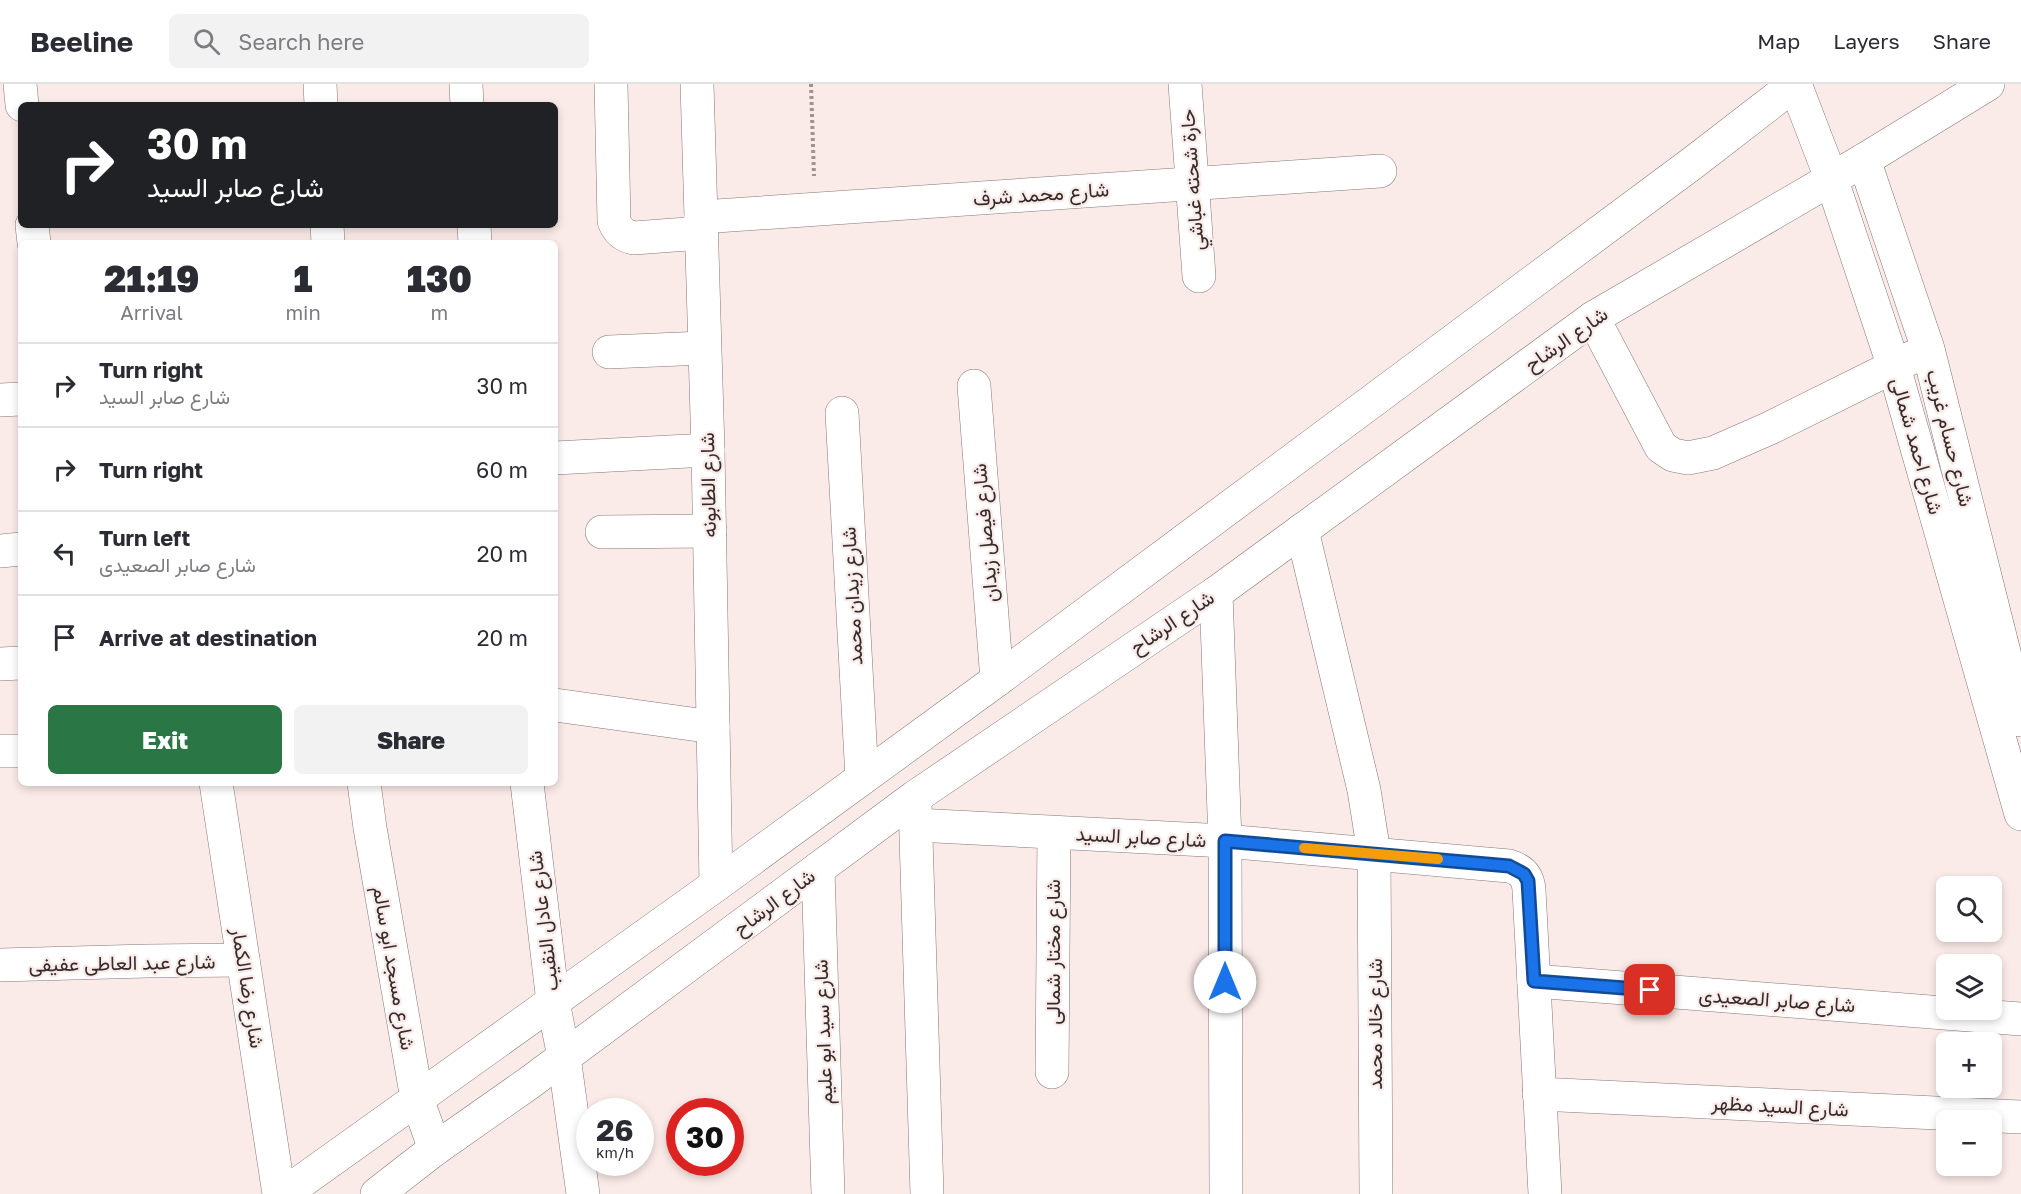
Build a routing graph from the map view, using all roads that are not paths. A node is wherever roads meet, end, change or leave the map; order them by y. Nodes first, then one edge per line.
1 (20, 84) edge
2 (320, 84) edge
3 (466, 84) edge
4 (611, 84) edge
5 (697, 84) edge
6 (1185, 84) edge
7 (1795, 84) edge
8 (1988, 84) edge
9 (22, 102) edge
10 (321, 102) edge
11 (467, 102) edge
12 (1864, 160) junction
13 (1380, 171) dead end
14 (1831, 178) junction
15 (1193, 184) junction
16 (701, 225) junction
17 (1199, 276) dead end
18 (1593, 318) junction
19 (704, 348) junction
20 (1928, 349) junction
21 (609, 352) dead end
22 (1894, 367) junction
23 (974, 386) dead end
24 (18, 399) edge
25 (0, 400) edge
26 (842, 413) dead end
27 (708, 450) junction
28 (558, 458) edge
29 (1302, 530) junction
30 (710, 531) junction
31 (602, 532) dead end
32 (18, 549) edge
33 (0, 551) edge
34 (1216, 593) junction
35 (18, 663) edge
36 (0, 664) edge
37 (997, 680) junction
38 (558, 705) edge
39 (2021, 720) edge
40 (713, 727) junction
41 (0, 751) edge
42 (18, 751) edge
43 (862, 778) junction
44 (216, 786) edge
45 (364, 786) edge
46 (527, 786) edge
47 (916, 811) junction
48 (2021, 814) edge
49 (1054, 833) junction
50 (1225, 841) junction
51 (1374, 853) junction
52 (818, 869) junction
53 (716, 885) junction
54 (243, 960) junction
55 (0, 965) edge
56 (1534, 981) junction
57 (553, 1002) junction
58 (2021, 1019) edge
59 (564, 1057) junction
60 (1052, 1072) dead end
61 (1539, 1094) junction
62 (417, 1099) junction
63 (2021, 1118) edge
64 (435, 1149) junction
65 (279, 1194) edge
66 (284, 1194) edge
67 (377, 1194) edge
68 (583, 1194) edge
69 (828, 1194) edge
70 (927, 1194) edge
71 (1226, 1194) edge
72 (1376, 1194) edge
73 (1545, 1194) edge

1 - 9 street
2 - 10 street
3 - 11 street
4 - 16 street, شارع محمد شرف
5 - 16 street, شارع الطابونه
6 - 15 street, حارة شحته غباشي
7 - 14 street, شارع احمد شمالى
7 - 37 street
8 - 12 street, شارع الرشاح
12 - 14 street, شارع الرشاح
12 - 20 street, شارع حسام غريب
13 - 15 street, شارع محمد شرف
14 - 18 street, شارع الرشاح
14 - 22 street, شارع احمد شمالى
15 - 16 street, شارع محمد شرف
15 - 17 street, حارة شحته غباشي
16 - 19 street, شارع الطابونه
18 - 22 street
18 - 29 street, شارع الرشاح
19 - 21 street
19 - 27 street, شارع الطابونه
20 - 22 street
20 - 39 street, شارع حسام غريب
22 - 48 street, شارع احمد شمالى
23 - 37 street, شارع فيصل زيدان
24 - 25 street
26 - 43 street, شارع زيدان محمد
27 - 28 street
27 - 30 street, شارع الطابونه
29 - 34 street, شارع الرشاح
29 - 51 street, شارع خالد محمد
30 - 31 street
30 - 40 street, شارع الطابونه
32 - 33 street
34 - 47 street, شارع الرشاح
34 - 50 street
35 - 36 street
37 - 43 street
38 - 40 street
40 - 53 street, شارع الطابونه
41 - 42 street
43 - 53 street
44 - 54 street, شارع رضا الكمار
45 - 62 street, شارع مسجد ابو سالم
46 - 57 street, شارع عادل النقيب
47 - 49 street, شارع صابر السيد
47 - 52 street, شارع الرشاح
47 - 70 street
49 - 50 street, شارع صابر السيد
49 - 60 street, شارع مختار شمالى
50 - 51 street, شارع صابر السيد
50 - 71 street
51 - 56 street, شارع صابر السيد
51 - 72 street, شارع خالد محمد
52 - 59 street, شارع الرشاح
52 - 69 street, شارع سيد ابو عليم
53 - 57 street
54 - 55 street, شارع عبد العاطى عفيفى
54 - 65 street, شارع رضا الكمار
56 - 58 street, شارع صابر الصعيدى
56 - 61 street
57 - 59 street, شارع عادل النقيب
57 - 62 street
59 - 64 street, شارع الرشاح
59 - 68 street, شارع عادل النقيب
61 - 63 street, شارع السيد مظهر
61 - 73 street
62 - 64 street, شارع مسجد ابو سالم
62 - 66 street
64 - 67 street, شارع الرشاح

